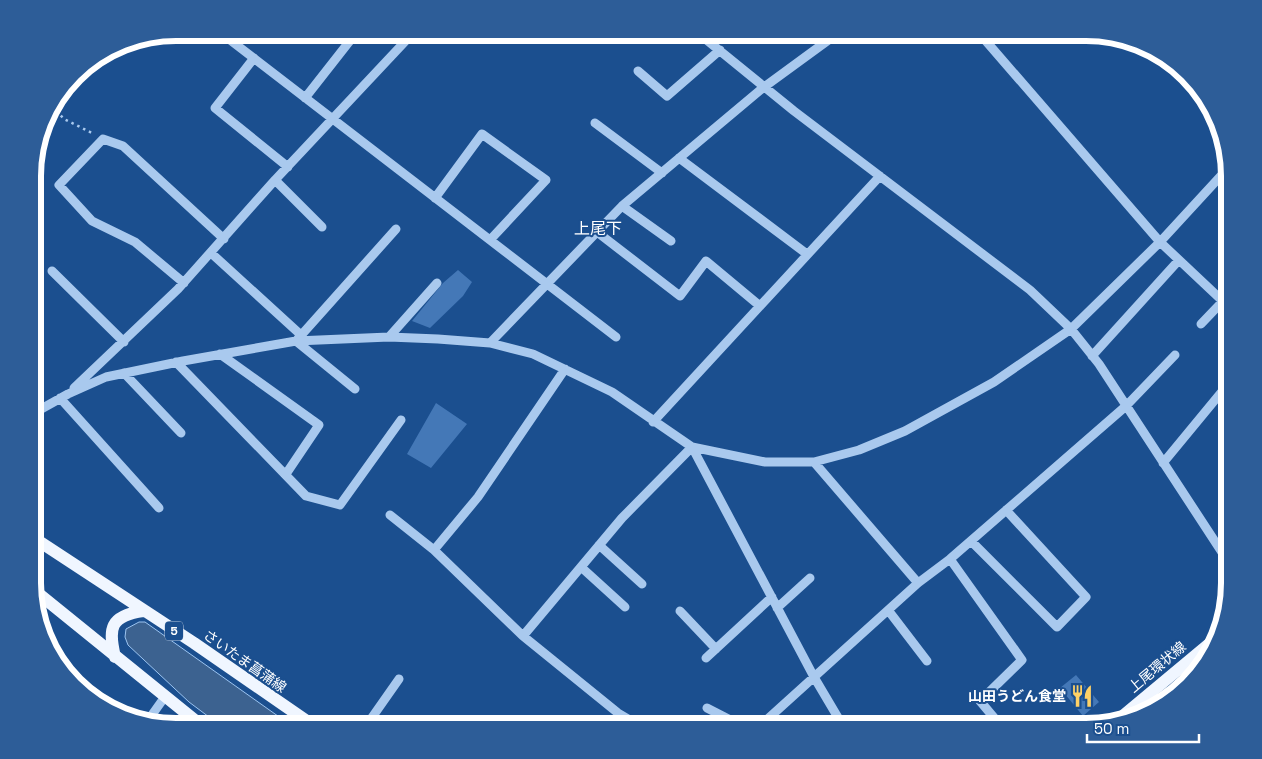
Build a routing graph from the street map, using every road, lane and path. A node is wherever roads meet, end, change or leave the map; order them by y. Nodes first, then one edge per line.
1 (232, 41) edge
2 (349, 41) edge
3 (405, 41) edge
4 (709, 41) edge
5 (826, 41) edge
6 (987, 41) edge
7 (720, 50) junction
8 (254, 58) junction
9 (638, 71) dead end
10 (764, 87) junction
11 (305, 98) junction
12 (58, 112) edge
13 (333, 120) junction
14 (595, 123) dead end
15 (103, 139) junction
16 (679, 158) junction
17 (288, 167) junction
18 (662, 173) junction
19 (880, 176) junction
20 (1220, 176) edge
21 (275, 180) junction
22 (435, 198) junction
23 (622, 206) junction
24 (322, 227) dead end
25 (396, 229) dead end
26 (597, 232) junction
27 (224, 239) junction
28 (490, 240) junction
29 (671, 241) dead end
30 (1160, 242) junction
31 (211, 253) junction
32 (807, 254) junction
33 (1179, 260) junction
34 (52, 270) dead end
35 (437, 282) dead end
36 (184, 283) junction
37 (547, 284) junction
38 (1220, 298) edge
39 (760, 306) junction
40 (1220, 309) edge
41 (1201, 324) dead end
42 (1071, 329) junction
43 (616, 337) dead end
44 (299, 338) junction
45 (389, 338) junction
46 (124, 342) junction
47 (490, 344) junction
48 (220, 354) junction
49 (1175, 355) dead end
50 (1092, 356) junction
51 (176, 362) junction
52 (565, 369) junction
53 (124, 373) junction
54 (355, 389) dead end
55 (1220, 394) edge
56 (64, 396) junction
57 (1126, 406) junction
58 (41, 409) edge
59 (401, 420) dead end
60 (653, 422) junction
61 (181, 434) dead end
62 (692, 447) junction
63 (814, 462) junction
64 (1163, 463) junction
65 (286, 474) junction
66 (159, 508) dead end
67 (1006, 510) junction
68 (390, 515) dead end
69 (971, 541) junction
70 (41, 543) edge
71 (599, 545) junction
72 (1220, 549) edge
73 (434, 550) junction
74 (950, 559) junction
75 (581, 567) junction
76 (810, 578) dead end
77 (918, 583) junction
78 (642, 584) dead end
79 (42, 597) edge
80 (772, 597) junction
81 (626, 608) dead end
82 (777, 608) junction
83 (888, 610) junction
84 (143, 611) junction
85 (680, 611) dead end
86 (523, 636) junction
87 (1204, 648) edge
88 (716, 649) junction
89 (114, 657) junction
90 (706, 658) dead end
91 (927, 661) dead end
92 (814, 677) junction
93 (399, 679) dead end
94 (164, 698) junction
95 (707, 708) dead end
96 (1128, 711) edge
97 (152, 715) edge
98 (621, 715) junction
99 (725, 717) edge
100 (770, 717) edge
101 (839, 717) edge
102 (994, 717) edge
103 (191, 718) edge
104 (302, 718) edge
105 (372, 718) edge
106 (619, 718) edge
107 (625, 718) edge

1 - 8 street
2 - 11 street
3 - 13 street
4 - 7 street
5 - 10 street
6 - 30 street
7 - 9 street
7 - 10 street
8 - 11 street
8 - 17 street
10 - 16 street
10 - 19 street
11 - 13 street
12 - 15 path
13 - 17 street
13 - 22 street
14 - 18 street
15 - 27 street
15 - 36 street
16 - 18 street
16 - 32 street
17 - 21 street
18 - 23 street
19 - 32 street
19 - 42 street
20 - 30 street
21 - 24 street
21 - 27 street
22 - 28 street
22 - 28 street
23 - 26 street
23 - 29 street
25 - 44 street
26 - 37 street
26 - 39 street
27 - 31 street
28 - 37 street
30 - 33 street
30 - 42 street
31 - 36 street
31 - 44 street
32 - 39 street
33 - 38 street
33 - 50 street
34 - 46 street
35 - 45 street
36 - 46 street
37 - 43 street
37 - 47 street
39 - 60 street
40 - 41 street
42 - 50 street
42 - 63 street
44 - 45 street
44 - 48 street
44 - 54 street
45 - 47 street
46 - 56 street
47 - 52 street
48 - 51 street
48 - 65 street
49 - 57 street
50 - 57 street
51 - 53 street
51 - 65 street
52 - 60 street
52 - 73 street
53 - 56 street
53 - 61 street
55 - 64 street
56 - 58 street
56 - 66 street
57 - 64 street
57 - 67 street
59 - 65 street
60 - 62 street
62 - 63 street
62 - 71 street
62 - 80 street
63 - 77 street
64 - 72 street
67 - 69 street
67 - 69 street
68 - 73 street
69 - 74 street
70 - 84 main road, さいたま菖蒲線 / 5
71 - 75 street
71 - 78 street
73 - 86 street
74 - 77 street
74 - 102 street
75 - 81 street
75 - 86 street
76 - 82 street
77 - 83 street
79 - 89 main road
80 - 82 street
80 - 88 street
82 - 92 street
83 - 91 street
83 - 92 street
84 - 89 main road
84 - 104 main road, さいたま菖蒲線 / 5
85 - 88 street
86 - 98 street
87 - 96 main road, 上尾環状線
88 - 90 street
89 - 94 main road
92 - 100 street
92 - 101 street
93 - 105 street
94 - 97 street
94 - 103 main road
95 - 99 street
98 - 106 street
98 - 107 street

